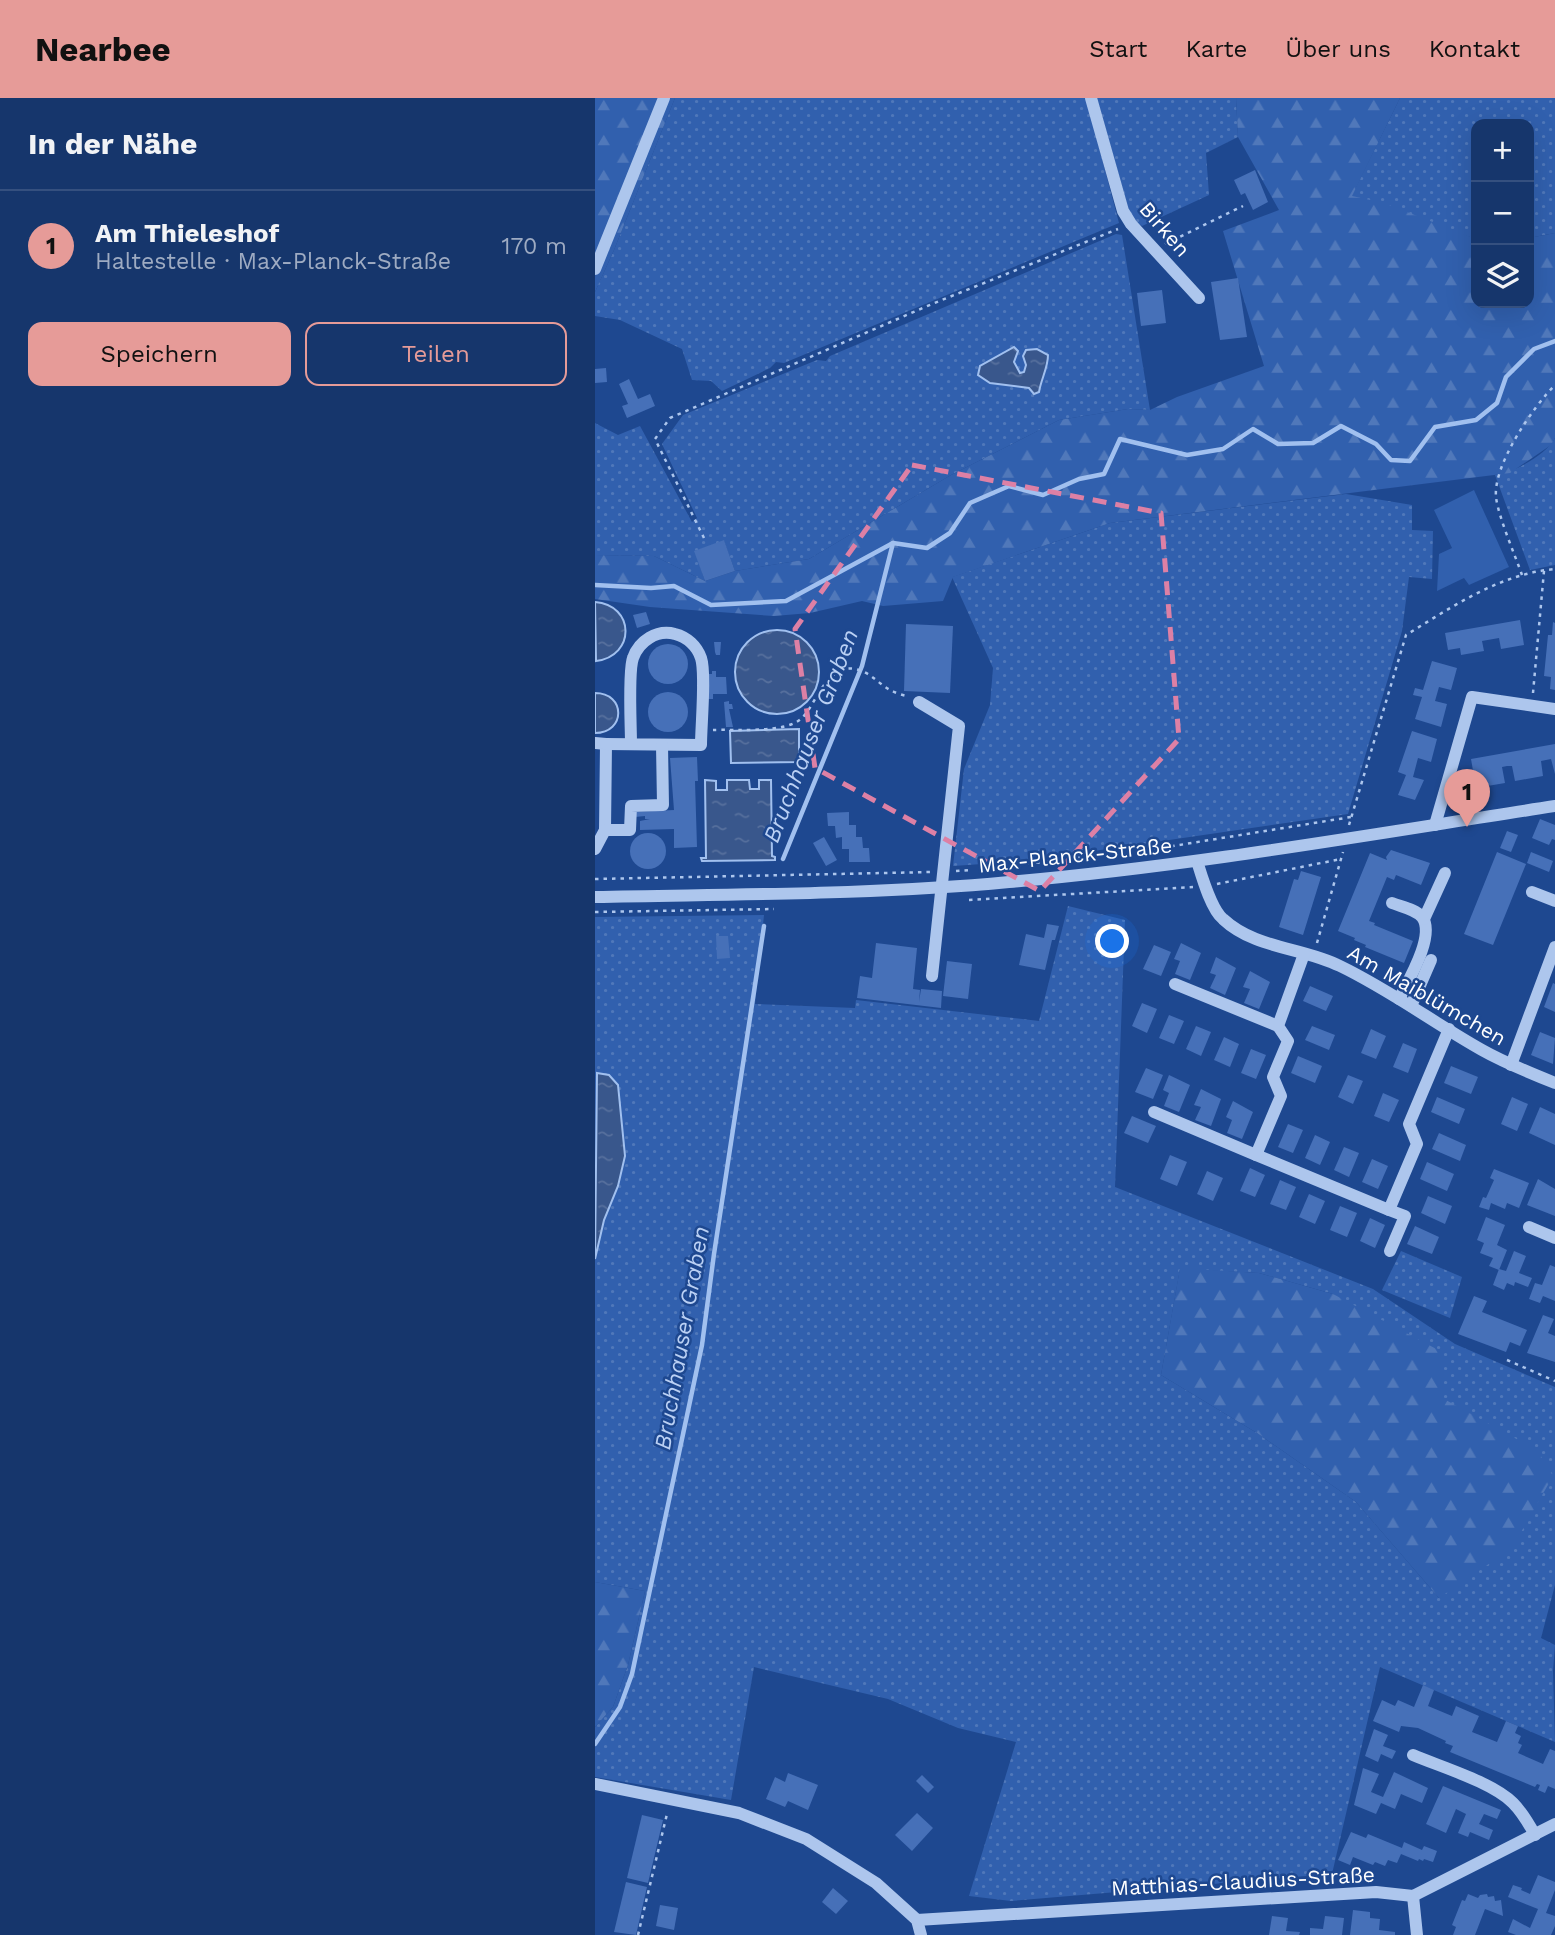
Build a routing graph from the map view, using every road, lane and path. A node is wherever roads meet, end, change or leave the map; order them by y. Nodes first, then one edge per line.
1 (664, 98) edge
2 (1091, 98) edge
3 (1243, 206) dead end
4 (1131, 224) junction
5 (1156, 249) junction
6 (595, 269) edge
7 (1199, 298) dead end
8 (1555, 385) edge
9 (704, 538) dead end
10 (1555, 569) edge
11 (1544, 570) junction
12 (1522, 575) junction
13 (919, 702) joint
14 (1532, 707) junction
15 (1555, 709) edge
16 (701, 730) junction
17 (601, 744) edge
18 (631, 744) junction
19 (662, 745) junction
20 (1555, 806) edge
21 (1351, 817) junction
22 (1435, 825) junction
23 (605, 830) junction
24 (1345, 839) junction
25 (595, 849) edge
26 (1197, 861) junction
27 (990, 869) dead end
28 (979, 870) dead end
29 (943, 872) junction
30 (1445, 873) dead end
31 (595, 879) edge
32 (941, 887) junction
33 (1532, 892) dead end
34 (595, 897) edge
35 (1555, 901) edge
36 (1392, 903) dead end
37 (755, 909) dead end
38 (595, 912) edge
39 (1424, 919) junction
40 (1555, 947) edge
41 (1309, 955) junction
42 (1431, 960) dead end
43 (932, 976) dead end
44 (1175, 984) dead end
45 (1399, 999) junction
46 (1411, 1006) junction
47 (1278, 1026) junction
48 (1449, 1029) junction
49 (1511, 1065) junction
50 (1555, 1083) edge
51 (1154, 1112) dead end
52 (1256, 1155) junction
53 (1389, 1210) junction
54 (1529, 1227) dead end
55 (1555, 1238) edge
56 (1390, 1251) dead end
57 (1507, 1360) dead end
58 (1555, 1381) edge
59 (1413, 1755) dead end
60 (595, 1784) edge
61 (667, 1814) dead end
62 (1555, 1824) edge
63 (1535, 1835) junction
64 (1413, 1896) junction
65 (917, 1920) junction
66 (638, 1935) edge
67 (921, 1935) edge
68 (1417, 1935) edge

1 - 6 street
2 - 4 street, Birken
3 - 5 path
4 - 5 street, Birken
4 - 9 path
5 - 7 street, Birken
8 - 12 path
10 - 11 path
11 - 12 path
11 - 14 path
12 - 21 path
13 - 16 path
13 - 29 street
14 - 15 street
14 - 22 street
16 - 18 street
16 - 19 street
17 - 18 street
17 - 23 street
18 - 19 street
19 - 23 street
20 - 22 street, Max-Planck-Straße
21 - 24 path
21 - 27 path
22 - 24 street, Max-Planck-Straße
23 - 25 street
24 - 26 street, Max-Planck-Straße
24 - 41 path
26 - 32 street, Max-Planck-Straße
26 - 41 street, Am Maiblümchen
28 - 29 path
29 - 31 path
29 - 32 street
30 - 39 street
32 - 34 street, Max-Planck-Straße
32 - 43 street
33 - 35 street
36 - 39 street
37 - 38 path
39 - 45 street
40 - 49 street
41 - 45 street, Am Maiblümchen
41 - 47 street
42 - 46 street
44 - 47 street
45 - 46 street, Am Maiblümchen
46 - 48 street, Am Maiblümchen
47 - 52 street
48 - 49 street, Am Maiblümchen
48 - 53 street
49 - 50 street, Am Maiblümchen
51 - 52 street
52 - 53 street
53 - 56 street
54 - 55 street
57 - 58 path
59 - 63 street
60 - 65 street
61 - 66 path
62 - 63 street
63 - 64 street
64 - 65 street, Matthias-Claudius-Straße
64 - 68 street
65 - 67 street

